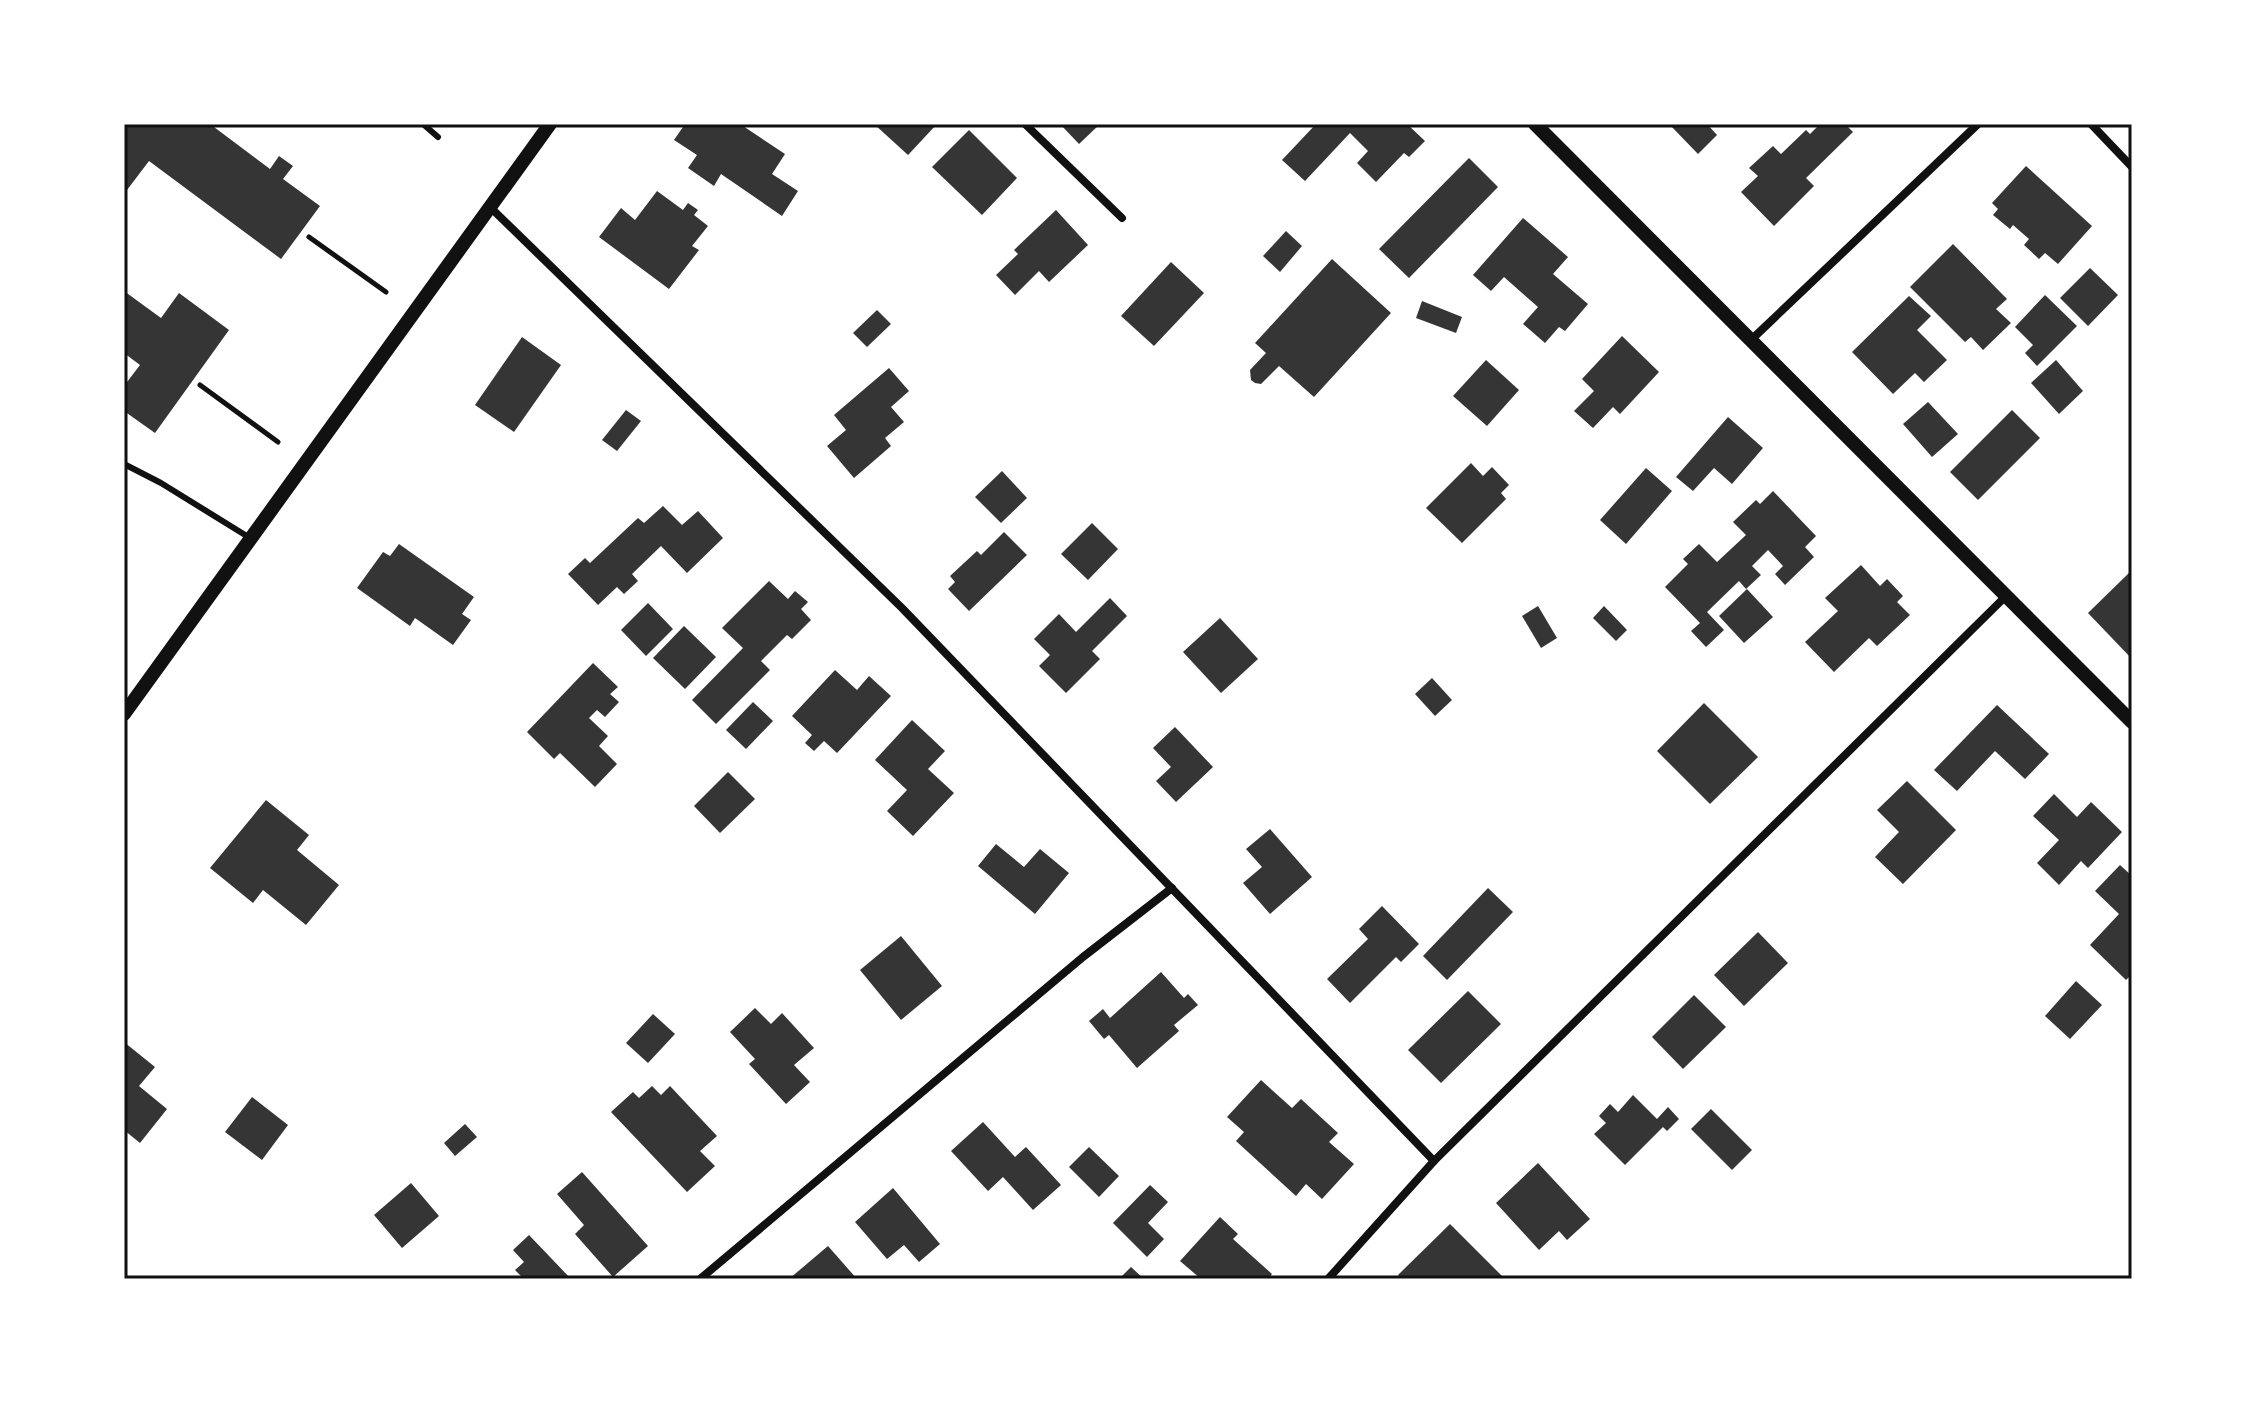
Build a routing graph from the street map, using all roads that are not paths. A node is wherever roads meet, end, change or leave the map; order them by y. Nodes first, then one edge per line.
1 (423, 124) edge
2 (550, 124) edge
3 (1025, 124) edge
4 (1535, 124) edge
5 (1978, 124) edge
6 (2091, 124) edge
7 (438, 137) dead end
8 (2132, 167) edge
9 (490, 207) junction
10 (1122, 218) dead end
11 (1751, 340) junction
12 (124, 464) edge
13 (250, 538) junction
14 (2006, 596) junction
15 (124, 714) edge
16 (2132, 722) edge
17 (1172, 888) junction
18 (1434, 1161) junction
19 (700, 1279) edge
20 (1328, 1279) edge

1 - 7 lane
2 - 9 street
3 - 10 street
4 - 11 street
5 - 11 street
6 - 8 street
9 - 13 street
9 - 17 street
11 - 14 street
12 - 13 lane
13 - 15 street
14 - 16 street
14 - 18 street
17 - 18 street
17 - 19 street
18 - 20 street

